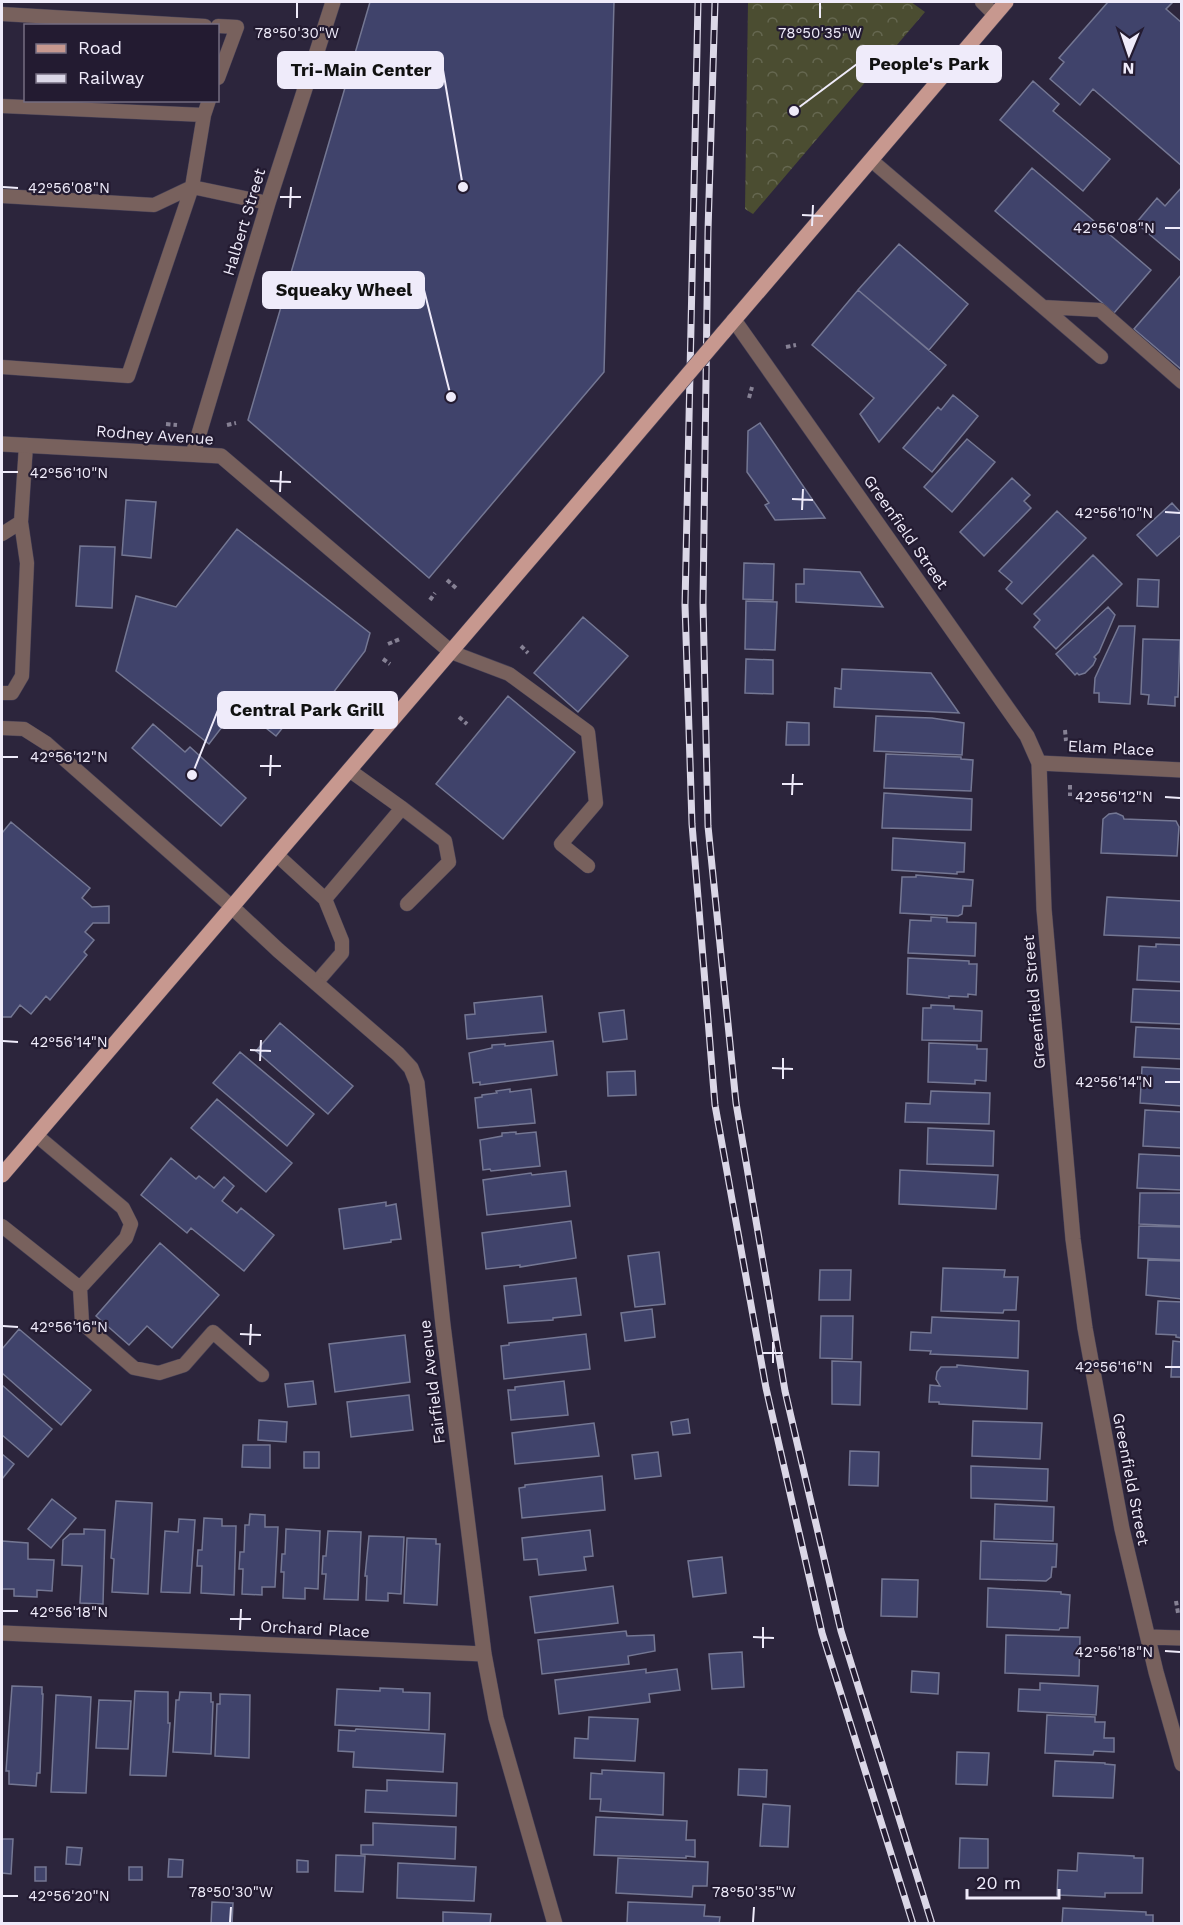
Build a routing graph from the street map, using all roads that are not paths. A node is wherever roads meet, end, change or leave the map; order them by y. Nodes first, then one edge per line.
1 (333, 2) edge
2 (982, 2) edge
3 (1006, 2) edge
4 (2, 14) edge
5 (995, 15) junction
6 (171, 24) edge
7 (219, 26) edge
8 (219, 75) edge
9 (208, 102) edge
10 (2, 106) edge
11 (204, 115) junction
12 (870, 160) junction
13 (192, 187) junction
14 (2, 196) edge
15 (268, 203) junction
16 (1043, 307) junction
17 (734, 320) junction
18 (1101, 357) dead end
19 (2, 367) edge
20 (1182, 382) edge
21 (2, 444) edge
22 (26, 445) junction
23 (192, 454) junction
24 (21, 522) junction
25 (2, 534) edge
26 (451, 652) junction
27 (2, 693) edge
28 (2, 728) edge
29 (1039, 763) junction
30 (350, 770) junction
31 (1182, 770) edge
32 (402, 808) junction
33 (277, 855) junction
34 (588, 866) dead end
35 (325, 899) junction
36 (407, 904) dead end
37 (232, 907) junction
38 (316, 983) junction
39 (36, 1135) junction
40 (2, 1175) edge
41 (2, 1226) edge
42 (80, 1288) junction
43 (262, 1375) dead end
44 (2, 1633) edge
45 (1148, 1637) junction
46 (1182, 1638) edge
47 (484, 1654) junction
48 (1182, 1764) edge
49 (555, 1923) edge

1 - 15 street, Halbert Street
2 - 5 lane
3 - 5 main road
4 - 6 lane
5 - 12 main road
7 - 8 lane
9 - 11 lane
10 - 11 lane
11 - 13 lane
12 - 16 lane
12 - 17 main road
13 - 14 lane
13 - 15 lane
13 - 19 lane
15 - 23 street, Halbert Street
16 - 18 lane
16 - 20 lane
17 - 26 main road, bridge
17 - 29 street, Greenfield Street
21 - 22 street, Rodney Avenue
22 - 23 street, Rodney Avenue
22 - 24 lane
23 - 26 street, Rodney Avenue
24 - 25 lane
24 - 27 lane
26 - 30 main road
26 - 34 lane
28 - 37 lane
29 - 31 street, Elam Place
29 - 45 street, Greenfield Street
30 - 32 lane
30 - 33 main road
32 - 35 lane
32 - 36 lane
33 - 35 lane
33 - 37 main road
35 - 38 lane
37 - 38 street, Fairfield Avenue
37 - 39 main road
38 - 47 street, Fairfield Avenue
39 - 40 main road
39 - 42 lane
41 - 42 lane
42 - 43 lane
44 - 47 street, Orchard Place
45 - 46 street
45 - 48 street, Greenfield Street
47 - 49 street, Fairfield Avenue

